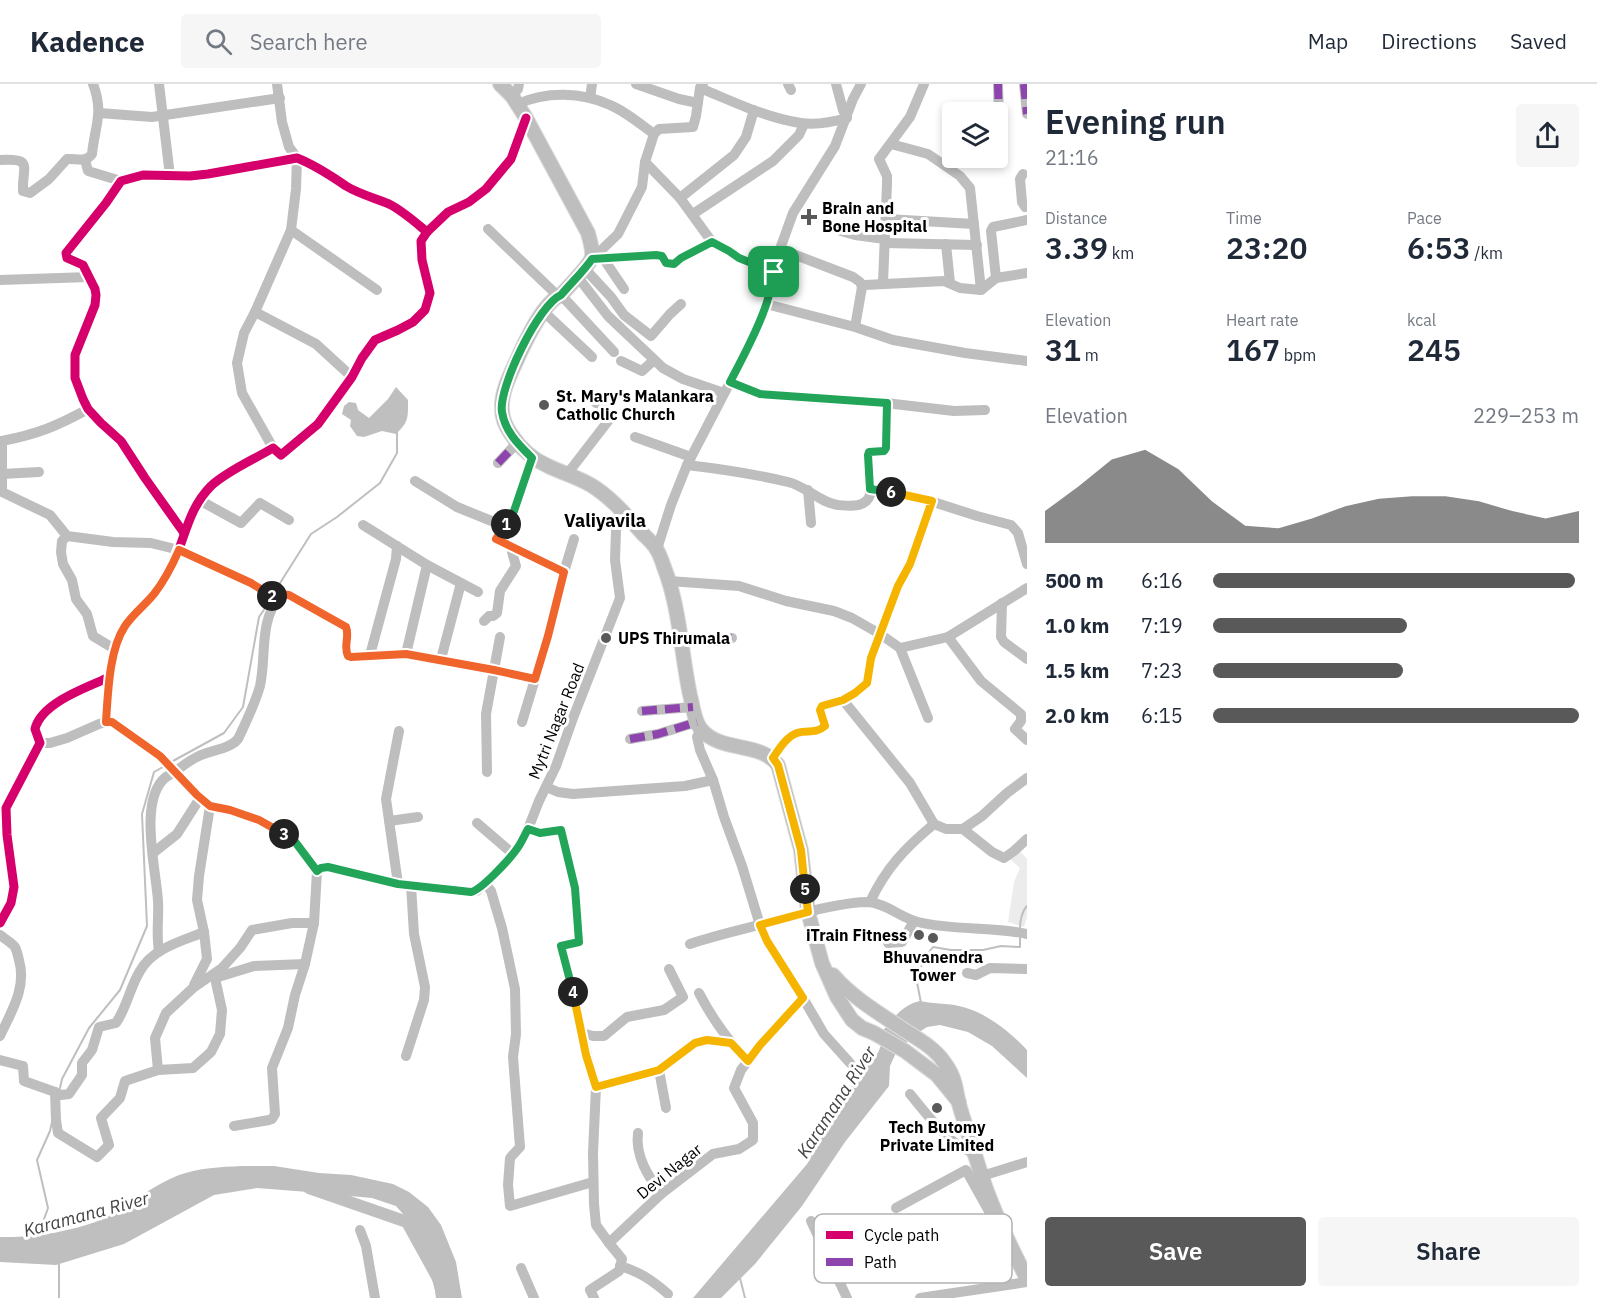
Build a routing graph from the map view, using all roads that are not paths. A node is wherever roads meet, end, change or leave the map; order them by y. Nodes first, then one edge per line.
1 (93, 84) edge
2 (159, 84) edge
3 (277, 84) edge
4 (500, 84) edge
5 (592, 84) edge
6 (636, 84) edge
7 (836, 84) edge
8 (861, 84) edge
9 (924, 84) edge
10 (998, 84) edge
11 (1024, 84) edge
12 (701, 86) edge
13 (553, 90) edge
14 (516, 95) edge
15 (280, 98) junction
16 (590, 98) junction
17 (998, 102) edge
18 (698, 103) junction
19 (754, 110) junction
20 (99, 112) junction
21 (162, 114) junction
22 (1027, 114) edge
23 (526, 118) junction
24 (847, 118) junction
25 (804, 124) junction
26 (654, 134) junction
27 (891, 144) junction
28 (297, 158) junction
29 (0, 160) edge
30 (86, 160) junction
31 (645, 162) junction
32 (1023, 174) dead end
33 (170, 176) junction
34 (121, 182) junction
35 (680, 198) junction
36 (1027, 206) edge
37 (693, 214) junction
38 (887, 219) junction
39 (1027, 220) edge
40 (974, 224) junction
41 (488, 229) dead end
42 (291, 230) junction
43 (842, 231) dead end
44 (427, 232) junction
45 (885, 241) junction
46 (712, 242) junction
47 (946, 244) junction
48 (977, 244) junction
49 (780, 249) junction
50 (589, 265) junction
51 (774, 272) junction
52 (1027, 273) edge
53 (89, 277) junction
54 (996, 278) junction
55 (0, 280) edge
56 (883, 283) junction
57 (950, 283) junction
58 (862, 287) junction
59 (624, 289) dead end
60 (377, 290) dead end
61 (981, 290) junction
62 (560, 295) junction
63 (681, 304) dead end
64 (766, 304) junction
65 (255, 312) junction
66 (544, 312) junction
67 (855, 327) junction
68 (614, 352) dead end
69 (592, 357) dead end
70 (654, 360) junction
71 (621, 361) dead end
72 (1027, 361) edge
73 (352, 376) junction
74 (730, 382) junction
75 (724, 393) junction
76 (589, 397) dead end
77 (887, 403) junction
78 (88, 408) junction
79 (985, 410) dead end
80 (635, 437) dead end
81 (1, 441) edge
82 (517, 443) junction
83 (273, 448) junction
84 (532, 458) junction
85 (689, 461) junction
86 (498, 463) dead end
87 (39, 472) dead end
88 (568, 473) junction
89 (2, 474) junction
90 (416, 481) dead end
91 (870, 489) junction
92 (808, 490) junction
93 (1, 493) edge
94 (199, 500) junction
95 (932, 501) junction
96 (620, 508) junction
97 (289, 520) dead end
98 (811, 523) dead end
99 (363, 525) dead end
100 (504, 526) junction
101 (184, 533) junction
102 (67, 536) junction
103 (574, 539) dead end
104 (397, 546) junction
105 (514, 549) junction
106 (657, 549) junction
107 (179, 550) junction
108 (1027, 564) edge
109 (427, 565) junction
110 (564, 572) junction
111 (669, 580) junction
112 (461, 583) junction
113 (1027, 588) edge
114 (478, 592) dead end
115 (277, 599) junction
116 (1002, 603) junction
117 (484, 621) dead end
118 (880, 634) junction
119 (500, 637) dead end
120 (948, 637) junction
121 (732, 638) dead end
122 (681, 642) junction
123 (900, 648) junction
124 (116, 650) junction
125 (406, 654) junction
126 (370, 655) junction
127 (441, 659) junction
128 (1027, 659) edge
129 (494, 670) junction
130 (110, 677) junction
131 (535, 679) junction
132 (843, 700) junction
133 (693, 707) junction
134 (642, 711) dead end
135 (928, 718) dead end
136 (106, 722) junction
137 (522, 722) dead end
138 (699, 725) junction
139 (399, 731) dead end
140 (630, 739) dead end
141 (1027, 740) edge
142 (40, 743) junction
143 (773, 758) junction
144 (175, 772) junction
145 (487, 772) dead end
146 (1027, 778) edge
147 (713, 780) junction
148 (546, 787) junction
149 (200, 798) junction
150 (3, 804) edge
151 (210, 806) junction
152 (418, 817) dead end
153 (389, 821) junction
154 (477, 823) dead end
155 (934, 824) junction
156 (528, 829) junction
157 (963, 829) junction
158 (1027, 839) edge
159 (153, 853) junction
160 (513, 854) junction
161 (0, 863) edge
162 (12, 866) junction
163 (317, 871) junction
164 (485, 883) junction
165 (398, 884) junction
166 (411, 885) junction
167 (6, 901) edge
168 (870, 902) junction
169 (808, 912) junction
170 (914, 921) junction
171 (0, 923) edge
172 (314, 923) junction
173 (760, 925) junction
174 (204, 932) junction
175 (1022, 933) edge
176 (0, 935) edge
177 (888, 943) dead end
178 (690, 944) dead end
179 (159, 951) junction
180 (822, 963) junction
181 (304, 964) junction
182 (669, 969) dead end
183 (1027, 969) edge
184 (967, 973) dead end
185 (215, 978) junction
186 (193, 988) junction
187 (699, 993) dead end
188 (803, 998) junction
189 (0, 1007) edge
190 (14, 1007) junction
191 (582, 1033) junction
192 (0, 1034) edge
193 (731, 1043) junction
194 (406, 1056) dead end
195 (0, 1060) edge
196 (748, 1061) junction
197 (850, 1063) dead end
198 (158, 1070) junction
199 (659, 1070) junction
200 (596, 1087) junction
201 (55, 1092) junction
202 (910, 1094) dead end
203 (959, 1102) junction
204 (666, 1108) dead end
205 (234, 1126) dead end
206 (638, 1133) dead end
207 (975, 1153) junction
208 (1027, 1162) edge
209 (982, 1176) junction
210 (593, 1182) junction
211 (661, 1194) junction
212 (896, 1208) dead end
213 (991, 1214) edge
214 (997, 1214) edge
215 (811, 1221) dead end
216 (814, 1227) edge
217 (360, 1230) dead end
218 (609, 1244) junction
219 (1012, 1244) edge
220 (1023, 1262) edge
221 (620, 1266) junction
222 (521, 1268) dead end
223 (1027, 1280) edge
224 (840, 1283) edge
225 (1009, 1283) edge
226 (1012, 1283) edge
227 (668, 1294) dead end
228 (375, 1298) edge
229 (534, 1298) edge
230 (594, 1298) edge
231 (847, 1298) edge
232 (920, 1298) edge

1 - 20 street
2 - 21 street
3 - 15 street
4 - 14 main road
5 - 16 street
6 - 18 street
7 - 24 street
8 - 24 street
9 - 27 street
10 - 17 street
11 - 22 street
12 - 18 street
12 - 19 street
13 - 14 street
13 - 16 street
14 - 23 main road
15 - 21 street
15 - 28 street
16 - 26 street
18 - 26 street
19 - 25 street
19 - 35 street
20 - 21 street
20 - 30 street
21 - 33 street
23 - 44 street
23 - 50 main road
24 - 25 street
24 - 49 street
25 - 37 street
26 - 31 street
27 - 38 street
27 - 40 street
28 - 33 street
28 - 42 street
28 - 44 street
29 - 30 street
30 - 34 street
31 - 35 street
31 - 50 street
32 - 36 street
33 - 34 street
34 - 53 street
35 - 37 street
37 - 46 street
38 - 40 street
38 - 45 street
39 - 54 street
40 - 48 street
41 - 62 street
42 - 60 street
42 - 65 street
43 - 45 street
44 - 73 street
45 - 47 street
45 - 56 street
46 - 50 street
46 - 51 street
47 - 48 street
47 - 57 street
48 - 61 street
49 - 51 street
49 - 58 street
50 - 59 street
50 - 62 main road
50 - 63 street
50 - 70 street
51 - 64 street
52 - 54 street
53 - 55 street
53 - 78 street
54 - 61 street
56 - 57 street
56 - 58 street
57 - 61 street
58 - 67 street
62 - 66 main road
62 - 68 street
64 - 67 street
64 - 74 street
65 - 73 street
65 - 83 street
66 - 69 street
66 - 82 main road
67 - 72 street
70 - 71 street
70 - 75 street
73 - 83 street
74 - 75 street
74 - 77 street
75 - 85 street
76 - 88 street
77 - 79 street
77 - 91 street
78 - 81 street
78 - 101 street
80 - 85 street
81 - 89 street
82 - 84 main road
82 - 86 street
83 - 94 street
84 - 88 main road
84 - 100 street
85 - 92 street
85 - 106 street
87 - 89 street
88 - 96 main road
89 - 93 street
90 - 100 street
91 - 92 street
91 - 95 street
92 - 98 street
93 - 102 street
94 - 97 street
94 - 101 street
95 - 108 street
95 - 118 street
96 - 106 main road
96 - 148 street, Mytri Nagar Road
99 - 104 street
100 - 105 street
101 - 107 street
102 - 107 street
102 - 124 street
103 - 110 street
104 - 109 street
104 - 126 street
105 - 110 street
105 - 117 street
106 - 111 main road
107 - 115 street
107 - 124 street
109 - 112 street
109 - 125 street
110 - 131 street
111 - 118 street
111 - 122 main road
112 - 114 street
112 - 127 street
113 - 116 street
115 - 126 street
115 - 144 street
116 - 120 street
116 - 128 street
118 - 123 street
118 - 132 street
119 - 129 street
120 - 123 street
120 - 141 street
121 - 122 street
122 - 133 main road
123 - 135 street
124 - 130 street
125 - 126 street
125 - 127 street
127 - 129 street
129 - 131 street
129 - 145 street
130 - 136 street
130 - 142 street
131 - 137 street
132 - 143 street
132 - 155 street
133 - 134 street
133 - 138 main road
136 - 142 street
136 - 144 street
138 - 140 street
138 - 143 main road
138 - 147 street
139 - 153 street
142 - 150 street
143 - 169 main road
144 - 149 street
144 - 159 street
146 - 157 street
147 - 148 street
147 - 173 street
148 - 156 street, Mytri Nagar Road
149 - 151 street
149 - 159 street
150 - 162 street
151 - 163 street
151 - 174 street
152 - 153 street
153 - 165 street
154 - 160 street
155 - 157 street
155 - 168 street
156 - 160 street, Mytri Nagar Road
156 - 191 street
157 - 158 street
159 - 179 street
160 - 164 street, Mytri Nagar Road
161 - 162 street
162 - 167 street
163 - 165 street, Mytri Nagar Road
163 - 172 street
164 - 166 street, Mytri Nagar Road
164 - 210 street
165 - 166 street, Mytri Nagar Road
166 - 194 street
167 - 171 street
168 - 169 street
168 - 170 street
169 - 173 street
169 - 180 main road
170 - 175 street
170 - 177 street
172 - 181 street
172 - 186 street
173 - 178 street
173 - 188 street
174 - 179 street
174 - 186 street
176 - 190 street
179 - 201 street
180 - 203 main road
180 - 203 main road
181 - 185 street
181 - 205 street
182 - 191 street
183 - 184 street
185 - 186 street
185 - 198 street
186 - 198 street
187 - 193 street
188 - 196 street, Devi Nagar
188 - 197 street
189 - 190 street
190 - 192 street
191 - 200 street
193 - 196 street
193 - 199 street
195 - 201 street
196 - 211 street, Devi Nagar
198 - 201 street
199 - 200 street
199 - 204 street
200 - 210 street
202 - 207 street
203 - 207 main road
206 - 211 street
207 - 209 main road
208 - 209 street
209 - 214 main road
210 - 218 street
211 - 218 street, Devi Nagar
212 - 213 street
215 - 216 street
217 - 228 street
218 - 221 street
219 - 220 main road
220 - 223 main road
221 - 227 street
221 - 230 street
222 - 229 street
223 - 226 street
224 - 231 street
225 - 232 street

